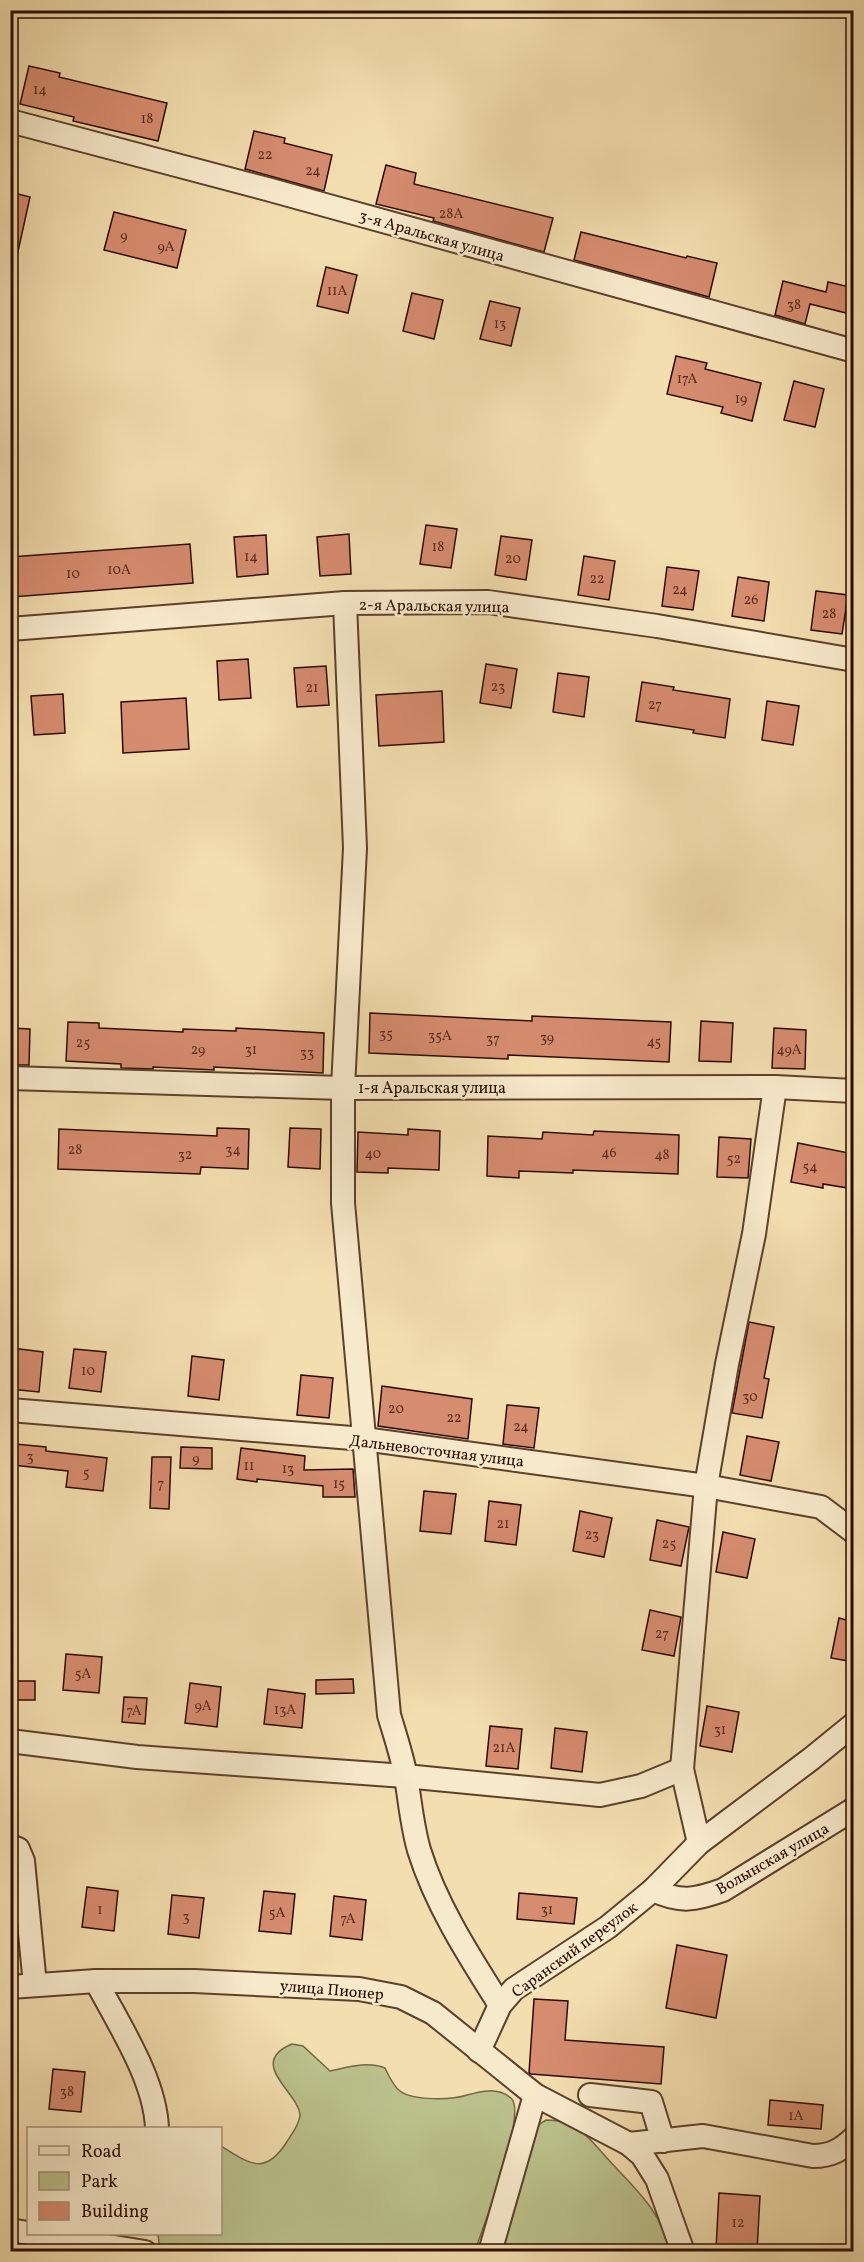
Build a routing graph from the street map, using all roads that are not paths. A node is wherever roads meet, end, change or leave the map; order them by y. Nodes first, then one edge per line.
1 (10, 121) edge
2 (854, 351) edge
3 (345, 603) junction
4 (10, 629) edge
5 (854, 660) edge
6 (10, 1078) edge
7 (775, 1087) junction
8 (344, 1088) junction
9 (854, 1091) edge
10 (10, 1410) edge
11 (364, 1439) junction
12 (706, 1486) junction
13 (854, 1532) edge
14 (854, 1724) edge
15 (10, 1741) edge
16 (682, 1769) junction
17 (405, 1776) junction
18 (854, 1809) edge
19 (699, 1843) junction
20 (10, 1846) edge
21 (653, 1890) junction
22 (96, 1981) junction
23 (35, 1984) junction
24 (10, 1987) edge
25 (500, 2005) junction
26 (478, 2051) junction
27 (535, 2095) junction
28 (591, 2095) dead end
29 (157, 2127) edge
30 (854, 2138) edge
31 (663, 2141) junction
32 (629, 2144) junction
33 (10, 2230) edge
34 (27, 2233) edge
35 (42, 2235) edge
36 (140, 2247) edge
37 (490, 2252) edge
38 (683, 2252) edge

1 - 2 street, 3-я Аральская улица
3 - 4 street, 2-я Аральская улица
3 - 5 street, 2-я Аральская улица
3 - 8 street
6 - 8 street, 1-я Аральская улица
7 - 8 street, 1-я Аральская улица
7 - 9 street, 1-я Аральская улица
7 - 12 street
8 - 11 street
10 - 11 street, Дальневосточная улица
11 - 12 street, Дальневосточная улица
11 - 17 street
12 - 13 street, Дальневосточная улица
12 - 16 street
14 - 19 street, Саранский переулок
15 - 17 street
16 - 17 street
16 - 19 street
17 - 25 street
18 - 21 street, Волынская улица
19 - 21 street, Саранский переулок
20 - 23 street
21 - 25 street, Саранский переулок
22 - 23 street, улица Пионер
22 - 26 street, улица Пионер
22 - 29 street
23 - 24 street, улица Пионер
25 - 26 street, Саранский переулок
26 - 27 street, улица Пионер
27 - 32 street, улица Пионер
27 - 37 street
28 - 31 street
30 - 31 street
31 - 32 street
32 - 38 street, улица Пионер
33 - 34 street
35 - 36 street

